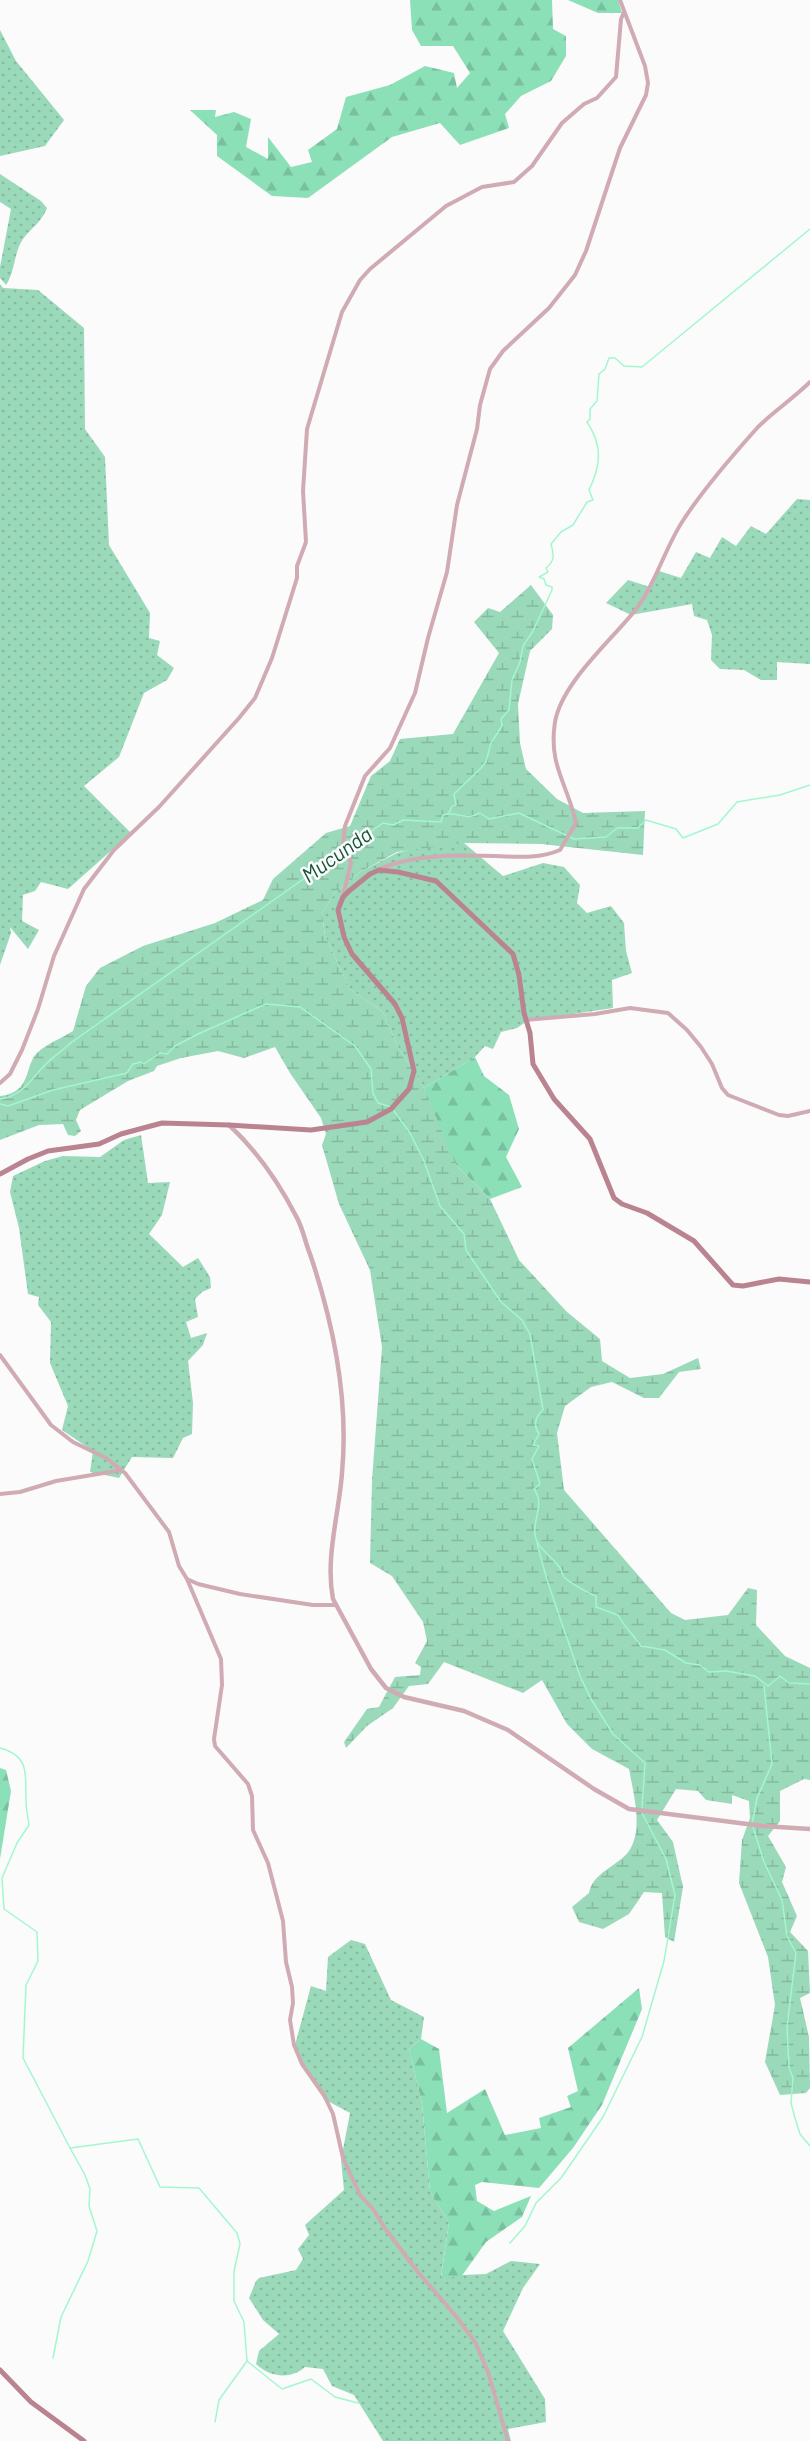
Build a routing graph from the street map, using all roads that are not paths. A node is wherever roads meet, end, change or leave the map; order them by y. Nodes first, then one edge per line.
1 (620, 0) edge
2 (624, 12) junction
3 (810, 382) edge
4 (375, 871) junction
5 (343, 897) junction
6 (525, 1020) junction
7 (0, 1083) edge
8 (810, 1111) edge
9 (229, 1125) junction
10 (0, 1174) edge
11 (810, 1282) edge
12 (0, 1355) edge
13 (122, 1470) junction
14 (0, 1494) edge
15 (187, 1578) junction
16 (337, 1605) junction
17 (810, 1829) edge
18 (0, 2370) edge
19 (84, 2441) edge
20 (508, 2441) edge

1 - 2 street
2 - 5 street
2 - 7 street
3 - 4 street
4 - 5 main road
4 - 6 main road
5 - 9 main road
6 - 8 street
6 - 11 main road
9 - 10 main road
9 - 16 street
12 - 13 street
13 - 14 street
13 - 15 street
15 - 16 street
15 - 20 street
16 - 17 street
18 - 19 main road

